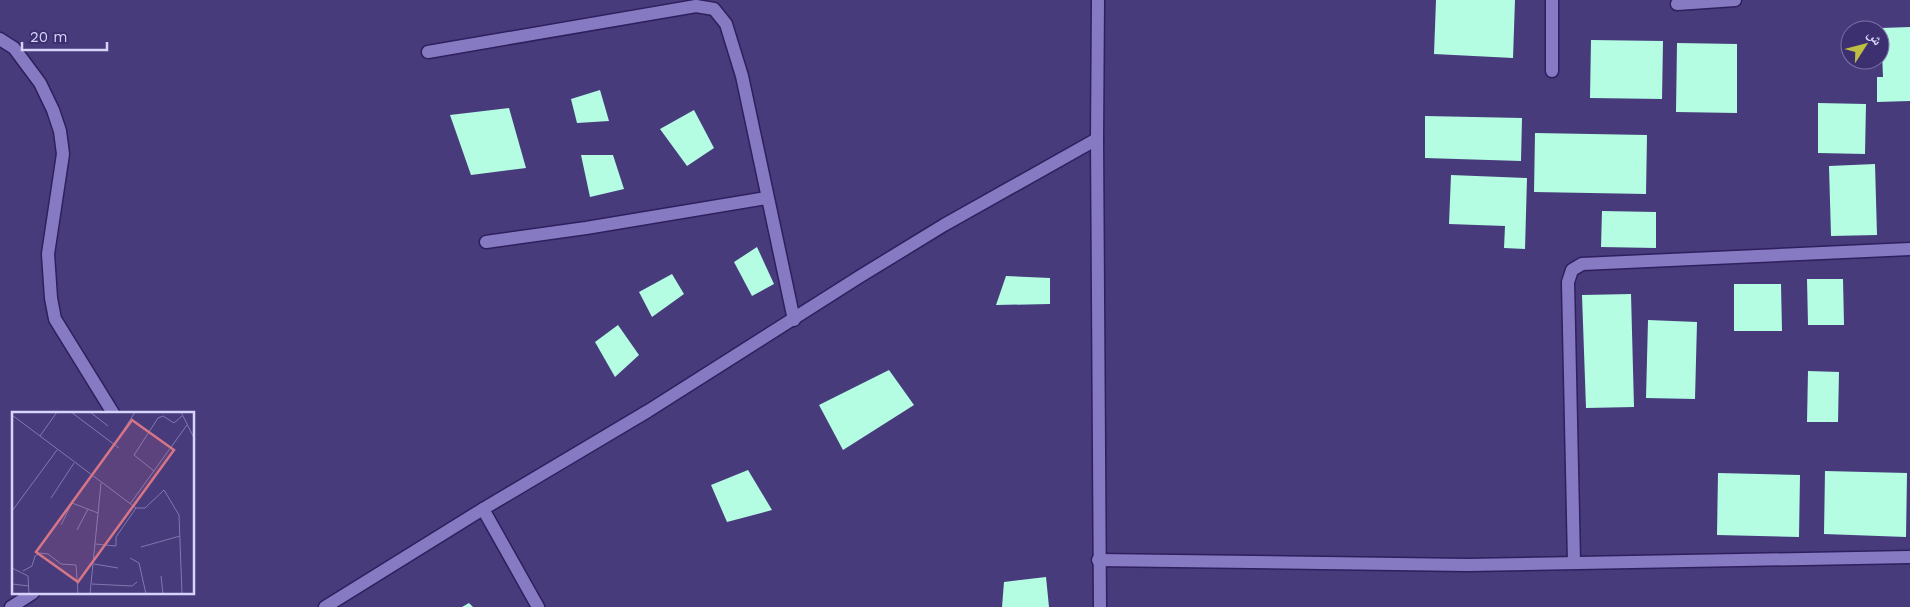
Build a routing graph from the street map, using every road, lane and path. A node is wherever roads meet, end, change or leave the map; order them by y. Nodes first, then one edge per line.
1 (1098, 0) edge
2 (1552, 0) edge
3 (1735, 0) edge
4 (1677, 4) dead end
5 (0, 39) edge
6 (428, 52) dead end
7 (1552, 71) dead end
8 (1097, 139) junction
9 (766, 198) junction
10 (486, 242) dead end
11 (1910, 249) edge
12 (794, 320) junction
13 (112, 412) edge
14 (483, 509) junction
15 (1910, 557) edge
16 (1098, 560) junction
17 (1574, 562) junction
18 (31, 594) edge
19 (11, 607) edge
20 (325, 607) edge
21 (538, 607) edge
22 (1100, 607) edge

1 - 8 street
2 - 7 street
3 - 4 street
5 - 13 street
6 - 9 street
8 - 12 street
8 - 16 street
9 - 10 street
9 - 12 street
11 - 17 street
12 - 14 street
14 - 20 street
14 - 21 street
15 - 17 street
16 - 17 street
16 - 22 street
18 - 19 street

